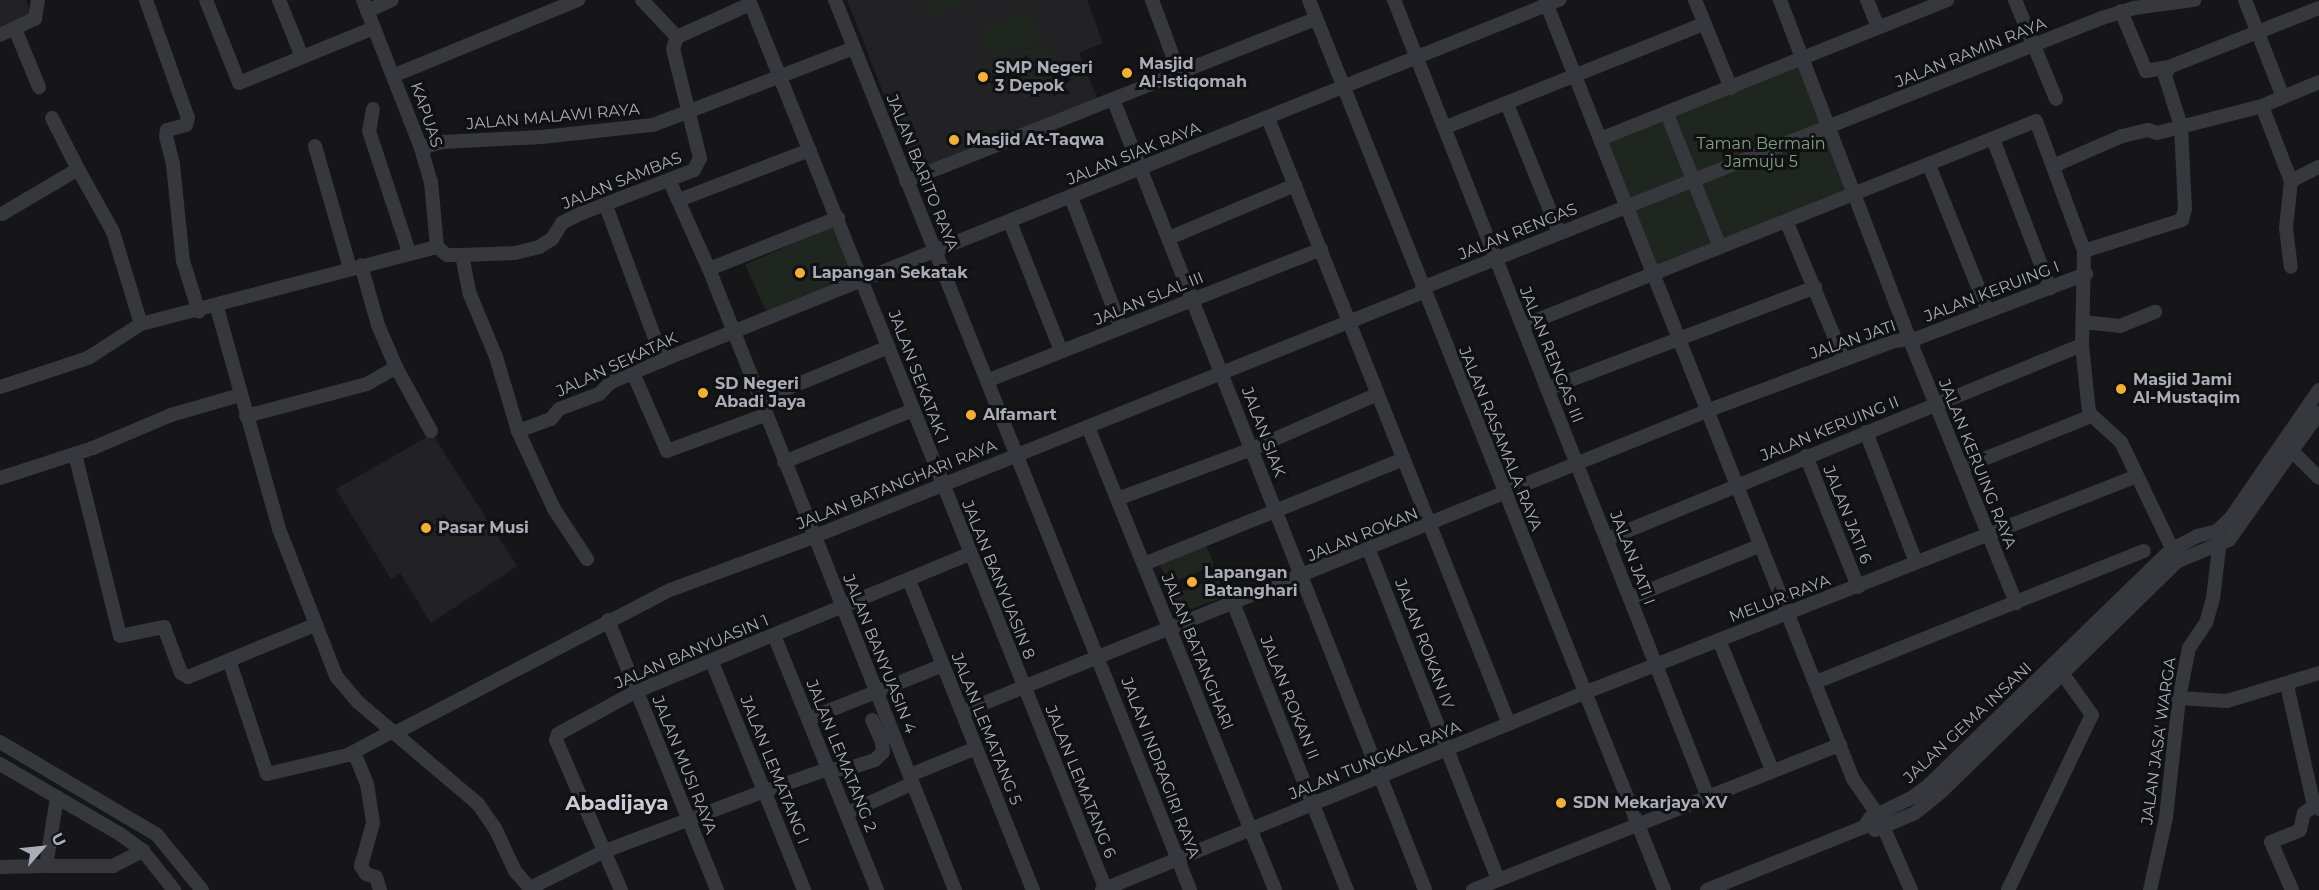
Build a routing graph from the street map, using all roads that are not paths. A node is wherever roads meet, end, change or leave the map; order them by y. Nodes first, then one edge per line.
1 (38, 0) edge
2 (146, 0) edge
3 (206, 0) edge
4 (279, 0) edge
5 (392, 0) edge
6 (578, 0) edge
7 (642, 0) edge
8 (835, 0) edge
9 (1152, 0) edge
10 (1309, 0) edge
11 (1394, 0) edge
12 (1695, 0) edge
13 (1780, 0) edge
14 (1867, 0) edge
15 (1947, 0) edge
16 (2015, 0) edge
17 (2194, 0) edge
18 (2245, 0) edge
19 (749, 2) edge
20 (1550, 2) edge
21 (365, 5) edge
22 (2319, 8) edge
23 (2121, 11) junction
24 (1316, 19) junction
25 (1704, 24) junction
26 (1878, 27) junction
27 (374, 28) junction
28 (15, 29) junction
29 (2258, 32) junction
30 (0, 35) edge
31 (677, 38) junction
32 (2035, 46) junction
33 (854, 48) junction
34 (302, 57) junction
35 (1803, 57) junction
36 (1417, 58) junction
37 (2169, 67) junction
38 (1179, 73) junction
39 (395, 75) junction
40 (1575, 75) junction
41 (780, 77) junction
42 (2319, 82) edge
43 (39, 87) dead end
44 (1344, 88) junction
45 (1731, 88) junction
46 (2283, 97) junction
47 (1113, 99) junction
48 (2056, 99) dead end
49 (1507, 104) junction
50 (2262, 106) junction
51 (373, 109) dead end
52 (690, 112) junction
53 (1667, 114) junction
54 (52, 118) dead end
55 (1269, 118) junction
56 (1831, 126) junction
57 (2181, 126) junction
58 (1446, 127) junction
59 (1600, 139) junction
60 (1993, 139) junction
61 (315, 146) dead end
62 (421, 148) junction
63 (810, 150) junction
64 (1929, 165) junction
65 (2053, 166) junction
66 (2319, 167) edge
67 (78, 169) junction
68 (1142, 169) junction
69 (1694, 180) junction
70 (906, 181) junction
71 (2291, 181) junction
72 (670, 182) junction
73 (1295, 185) junction
74 (1856, 193) junction
75 (1071, 197) junction
76 (679, 201) junction
77 (606, 206) junction
78 (1628, 206) junction
79 (2, 214) dead end
80 (838, 218) junction
81 (1010, 222) junction
82 (1787, 223) junction
83 (1559, 233) junction
84 (1169, 238) junction
85 (437, 247) junction
86 (1720, 247) junction
87 (1321, 249) junction
88 (936, 251) junction
89 (2084, 251) junction
90 (409, 252) junction
91 (462, 255) junction
92 (1495, 259) junction
93 (355, 266) junction
94 (2291, 267) dead end
95 (710, 269) junction
96 (1655, 274) junction
97 (2086, 274) junction
98 (863, 280) junction
99 (1815, 287) junction
100 (2050, 288) junction
101 (1422, 290) junction
102 (1193, 299) junction
103 (217, 308) junction
104 (199, 312) junction
105 (1988, 312) junction
106 (2155, 312) dead end
107 (1349, 322) junction
108 (2083, 322) junction
109 (141, 324) junction
110 (1522, 327) junction
111 (1121, 328) junction
112 (733, 333) junction
113 (1679, 337) junction
114 (1909, 338) junction
115 (2082, 345) junction
116 (888, 347) junction
117 (1061, 351) junction
118 (663, 360) junction
119 (1844, 360) junction
120 (396, 368) junction
121 (633, 373) junction
122 (1222, 374) junction
123 (989, 380) junction
124 (0, 387) edge
125 (1547, 389) junction
126 (2319, 390) edge
127 (1378, 394) junction
128 (240, 395) junction
129 (759, 400) junction
130 (1935, 404) junction
131 (913, 410) junction
132 (1709, 410) junction
133 (2319, 413) edge
134 (765, 415) junction
135 (246, 416) junction
136 (2092, 416) junction
137 (1088, 427) junction
138 (431, 431) dead end
139 (518, 431) junction
140 (1866, 432) junction
141 (1252, 449) junction
142 (2292, 451) junction
143 (75, 454) junction
144 (1019, 455) junction
145 (1806, 456) junction
146 (1404, 459) junction
147 (783, 462) junction
148 (1577, 463) junction
149 (1961, 468) junction
150 (2137, 476) junction
151 (0, 478) edge
152 (2319, 478) edge
153 (1737, 484) junction
154 (942, 486) junction
155 (1505, 495) junction
156 (1117, 499) junction
157 (2247, 507) junction
158 (1274, 509) junction
159 (1430, 525) junction
160 (1988, 535) junction
161 (813, 537) junction
162 (2220, 538) junction
163 (1607, 539) junction
164 (1761, 545) junction
165 (1369, 550) junction
166 (2144, 551) dead end
167 (970, 554) junction
168 (2175, 556) junction
169 (586, 558) dead end
170 (1916, 562) junction
171 (1144, 564) junction
172 (1301, 578) junction
173 (909, 580) junction
174 (1858, 587) junction
175 (1630, 598) junction
176 (2016, 603) junction
177 (1234, 605) junction
178 (842, 607) junction
179 (1788, 614) junction
180 (608, 620) junction
181 (315, 626) junction
182 (1171, 630) junction
183 (774, 635) junction
184 (1719, 640) junction
185 (1099, 658) junction
186 (712, 662) junction
187 (230, 663) junction
188 (943, 665) junction
189 (1656, 665) junction
190 (2062, 673) junction
191 (2319, 673) edge
192 (1816, 682) junction
193 (2287, 685) junction
194 (1024, 687) junction
195 (637, 691) junction
196 (876, 692) junction
197 (1584, 693) junction
198 (2179, 698) junction
199 (962, 712) junction
200 (808, 719) junction
201 (872, 720) dead end
202 (1509, 724) junction
203 (394, 732) junction
204 (0, 742) edge
205 (1840, 745) junction
206 (976, 748) junction
207 (1448, 749) junction
208 (354, 752) junction
209 (0, 764) edge
210 (828, 769) junction
211 (1772, 770) junction
212 (1381, 776) junction
213 (911, 779) junction
214 (765, 791) junction
215 (57, 797) junction
216 (1708, 797) junction
217 (1313, 804) junction
218 (2317, 807) edge
219 (847, 813) junction
220 (689, 820) junction
221 (1881, 821) junction
222 (1639, 825) junction
223 (1251, 830) junction
224 (171, 849) junction
225 (143, 851) junction
226 (605, 851) junction
227 (1178, 860) junction
228 (46, 866) junction
229 (0, 867) edge
230 (158, 868) junction
231 (1498, 880) junction
232 (1730, 886) edge
233 (530, 889) edge
234 (174, 890) edge
235 (202, 890) edge
236 (380, 890) edge
237 (621, 890) edge
238 (717, 890) edge
239 (804, 890) edge
240 (877, 890) edge
241 (955, 890) edge
242 (1033, 890) edge
243 (1104, 890) edge
244 (1190, 890) edge
245 (1275, 890) edge
246 (1347, 890) edge
247 (1425, 890) edge
248 (1473, 890) edge
249 (1664, 890) edge
250 (1707, 890) edge
251 (1911, 890) edge
252 (2008, 890) edge
253 (2150, 890) edge
254 (2292, 890) edge

1 - 28 street
2 - 104 street
3 - 34 street
4 - 34 street
5 - 21 street
6 - 39 street
7 - 31 street
8 - 33 street, JALAN BARITO RAYA
9 - 38 street
10 - 24 street, JALAN RASAMALA RAYA
11 - 36 street, JALAN RENGAS III
12 - 25 street
13 - 35 street, JALAN JATI
14 - 26 street
15 - 26 street
16 - 32 street
17 - 23 street, JALAN RAMIN RAYA
18 - 29 street
19 - 31 street
19 - 41 street
20 - 36 street, JALAN SIAK RAYA
20 - 40 street
21 - 27 street, KAPUAS
22 - 29 street
23 - 32 street, JALAN RAMIN RAYA
23 - 37 street
24 - 38 street
24 - 44 street, JALAN RASAMALA RAYA
25 - 40 street
25 - 45 street
26 - 35 street
27 - 34 street
27 - 39 street, KAPUAS
28 - 30 street
28 - 43 street
29 - 37 street
29 - 46 street
31 - 52 street, JALAN SAMBAS
32 - 48 street
32 - 56 street, JALAN RAMIN RAYA
33 - 41 street, JALAN MALAWI RAYA
33 - 70 street, JALAN BARITO RAYA
35 - 45 street
35 - 56 street, JALAN JATI
36 - 44 street, JALAN SIAK RAYA
36 - 58 street, JALAN RENGAS III
37 - 57 street
38 - 47 street
39 - 62 street, KAPUAS
40 - 49 street
40 - 59 street
41 - 52 street, JALAN MALAWI RAYA
41 - 63 street
42 - 46 street
44 - 55 street, JALAN SIAK RAYA
44 - 101 street, JALAN RASAMALA RAYA
45 - 53 street
46 - 50 street
47 - 68 street, JALAN SIAK
47 - 70 street
49 - 58 street
49 - 83 street
50 - 57 street
50 - 71 street
51 - 90 street
52 - 62 street, JALAN MALAWI RAYA
52 - 72 street, JALAN SAMBAS
53 - 59 street
53 - 69 street
54 - 67 street
55 - 68 street, JALAN SIAK RAYA
55 - 73 street
56 - 69 street, JALAN RAMIN RAYA
56 - 74 street, JALAN JATI
57 - 65 street
57 - 89 street
58 - 92 street, JALAN RENGAS III
59 - 78 street
60 - 64 street
60 - 65 street
60 - 100 street
61 - 93 street
62 - 85 street, KAPUAS
63 - 76 street
63 - 80 street
64 - 74 street
64 - 105 street
65 - 89 street
66 - 71 street
67 - 79 street
67 - 109 street
68 - 75 street, JALAN SIAK RAYA
68 - 84 street, JALAN SIAK
69 - 78 street, JALAN RENGAS
69 - 86 street
70 - 88 street, JALAN BARITO RAYA
71 - 94 street
72 - 76 street
72 - 77 street, JALAN SAMBAS
73 - 84 street
73 - 87 street
74 - 82 street
74 - 114 street, JALAN JATI
75 - 81 street, JALAN SIAK RAYA
75 - 111 street
76 - 95 street
77 - 91 street, JALAN SAMBAS
77 - 118 street
78 - 83 street, JALAN RENGAS
78 - 96 street
80 - 95 street
80 - 98 street
81 - 88 street, JALAN SIAK RAYA
81 - 117 street
82 - 86 street
82 - 99 street
83 - 92 street, JALAN RENGAS
84 - 102 street, JALAN SIAK
85 - 90 street
85 - 91 street, JALAN SAMBAS
86 - 96 street
87 - 102 street, JALAN SLAL III
87 - 107 street
88 - 98 street, JALAN SEKATAK
88 - 123 street, JALAN BARITO RAYA
89 - 97 street
90 - 93 street
91 - 139 street
92 - 101 street, JALAN RENGAS
92 - 110 street, JALAN RENGAS III
93 - 103 street
93 - 120 street
95 - 112 street
96 - 110 street
96 - 113 street
97 - 100 street, JALAN KERUING I
97 - 108 street
98 - 112 street, JALAN SEKATAK
98 - 116 street, JALAN SEKATAK 1
99 - 113 street
99 - 119 street
100 - 105 street, JALAN KERUING I
101 - 107 street, JALAN BATANGHARI RAYA
101 - 155 street, JALAN RASAMALA RAYA
102 - 111 street, JALAN SLAL III
102 - 122 street, JALAN SIAK
103 - 104 street
103 - 128 street
104 - 109 street
105 - 114 street, JALAN KERUING I
106 - 108 street
107 - 122 street, JALAN BATANGHARI RAYA
107 - 127 street
108 - 115 street
109 - 124 street
110 - 125 street, JALAN RENGAS III
111 - 117 street, JALAN SLAL III
112 - 118 street, JALAN SEKATAK
112 - 129 street, JALAN BANYUASIN 4
113 - 125 street
113 - 132 street
114 - 119 street, JALAN JATI
114 - 130 street, JALAN KERUING RAYA
115 - 130 street, JALAN KERUING II
115 - 136 street
116 - 129 street
116 - 131 street, JALAN SEKATAK 1
117 - 123 street, JALAN SLAL III
118 - 121 street, JALAN SEKATAK
119 - 132 street, JALAN JATI
120 - 135 street
120 - 138 street
121 - 134 street
121 - 139 street, JALAN SEKATAK
122 - 137 street, JALAN BATANGHARI RAYA
122 - 141 street, JALAN SIAK
123 - 144 street, JALAN BARITO RAYA
125 - 148 street, JALAN RENGAS III
126 - 157 street
127 - 141 street
127 - 146 street
128 - 135 street
128 - 143 street
129 - 134 street, JALAN BANYUASIN 4
130 - 140 street, JALAN KERUING II
130 - 149 street, JALAN KERUING RAYA
131 - 147 street
131 - 154 street, JALAN SEKATAK 1
132 - 148 street, JALAN JATI
132 - 153 street
133 - 142 street
134 - 147 street, JALAN BANYUASIN 4
135 - 181 street
136 - 149 street
136 - 150 street
137 - 144 street, JALAN BATANGHARI RAYA
137 - 156 street, JALAN BATANGHARI
139 - 169 street
140 - 145 street, JALAN KERUING II
140 - 170 street
141 - 156 street
141 - 158 street, JALAN SIAK
142 - 152 street
142 - 157 street
143 - 151 street
143 - 187 street
144 - 154 street, JALAN BATANGHARI RAYA
144 - 185 street, JALAN BARITO RAYA
145 - 153 street, JALAN KERUING II
145 - 174 street, JALAN JATI 6
146 - 158 street
146 - 159 street
147 - 161 street, JALAN BANYUASIN 4
148 - 155 street, JALAN JATI
148 - 163 street, JALAN JATI I
149 - 160 street, JALAN KERUING RAYA
150 - 160 street, MELUR RAYA
150 - 168 street
153 - 163 street, JALAN KERUING II
153 - 164 street
154 - 161 street, JALAN BATANGHARI RAYA
154 - 167 street, JALAN BANYUASIN 8
155 - 159 street, JALAN ROKAN
155 - 197 street, JALAN RASAMALA RAYA
156 - 171 street, JALAN BATANGHARI
157 - 162 street
158 - 171 street
158 - 172 street, JALAN SIAK
159 - 165 street, JALAN ROKAN
159 - 202 street
160 - 170 street, MELUR RAYA
160 - 176 street, JALAN KERUING RAYA
161 - 178 street, JALAN BANYUASIN 4
161 - 180 street, JALAN BATANGHARI RAYA
162 - 168 street, JALAN GEMA INSANI
162 - 198 street, JALAN JASA' WARGA
163 - 175 street, JALAN JATI I
164 - 175 street
164 - 179 street
165 - 172 street, JALAN ROKAN
165 - 207 street, JALAN ROKAN IV
166 - 176 street
167 - 173 street, JALAN BANYUASIN 1
167 - 194 street, JALAN BANYUASIN 8
168 - 190 street, JALAN GEMA INSANI
168 - 221 street, JALAN GEMA INSANI
170 - 174 street, MELUR RAYA
171 - 182 street, JALAN BATANGHARI
172 - 177 street, JALAN ROKAN
172 - 212 street, JALAN SIAK
173 - 178 street, JALAN BANYUASIN 1
173 - 188 street, JALAN LEMATANG 5
174 - 179 street, MELUR RAYA
175 - 189 street, JALAN JATI I
176 - 192 street
177 - 182 street, JALAN ROKAN
177 - 217 street, JALAN ROKAN II
178 - 183 street, JALAN BANYUASIN 1
178 - 196 street, JALAN BANYUASIN 4
179 - 184 street, MELUR RAYA
179 - 192 street
180 - 195 street, JALAN MUSI RAYA
180 - 203 street, JALAN BATANGHARI RAYA
181 - 187 street
181 - 203 street
182 - 185 street, JALAN ROKAN
182 - 223 street, JALAN BATANGHARI
183 - 186 street, JALAN BANYUASIN 1
183 - 200 street, JALAN LEMATANG 2
184 - 189 street, MELUR RAYA
184 - 211 street
185 - 194 street, JALAN ROKAN
185 - 227 street, JALAN INDRAGIRI RAYA
186 - 195 street, JALAN BANYUASIN 1
186 - 214 street, JALAN LEMATANG I
187 - 208 street, JALAN BATANGHARI RAYA
188 - 196 street
188 - 199 street, JALAN LEMATANG 5
189 - 197 street, MELUR RAYA
189 - 216 street, JALAN JATI I
190 - 221 street, JALAN GEMA INSANI
190 - 252 street
191 - 193 street
192 - 205 street
193 - 198 street
193 - 218 street
194 - 199 street, JALAN ROKAN
194 - 243 street, JALAN LEMATANG 6
195 - 220 street, JALAN MUSI RAYA
195 - 226 street, JALAN BANYUASIN 1
196 - 200 street
196 - 213 street, JALAN BANYUASIN 4
197 - 202 street, JALAN TUNGKAL RAYA
197 - 222 street, JALAN RASAMALA RAYA
198 - 253 street, JALAN JASA' WARGA
199 - 206 street, JALAN LEMATANG 5
200 - 210 street, JALAN LEMATANG 2
201 - 210 street
202 - 207 street, JALAN TUNGKAL RAYA
203 - 208 street, JALAN BATANGHARI RAYA
203 - 233 street
204 - 224 street
205 - 211 street
205 - 221 street
206 - 213 street
206 - 242 street, JALAN LEMATANG 5
207 - 212 street, JALAN TUNGKAL RAYA
207 - 231 street, JALAN ROKAN IV
208 - 236 street
209 - 215 street
210 - 214 street
210 - 219 street, JALAN LEMATANG 2
211 - 216 street
212 - 217 street, JALAN TUNGKAL RAYA
212 - 247 street, JALAN SIAK
213 - 219 street
213 - 241 street, JALAN BANYUASIN 4
214 - 220 street
214 - 239 street, JALAN LEMATANG I
215 - 225 street
215 - 228 street
216 - 222 street
217 - 223 street, JALAN TUNGKAL RAYA
217 - 246 street, JALAN ROKAN II
218 - 254 street
219 - 240 street, JALAN LEMATANG 2
220 - 226 street
220 - 238 street, JALAN MUSI RAYA
221 - 232 street, JALAN GEMA INSANI
221 - 251 street
222 - 231 street
222 - 249 street, JALAN RASAMALA RAYA
223 - 227 street, JALAN TUNGKAL RAYA
223 - 245 street, JALAN BATANGHARI
224 - 230 street
224 - 235 street
225 - 228 street
225 - 230 street
226 - 233 street
226 - 237 street
227 - 243 street, JALAN TUNGKAL RAYA
227 - 244 street, JALAN INDRAGIRI RAYA
228 - 229 street
230 - 234 street
231 - 248 street
232 - 250 street, JALAN GEMA INSANI

